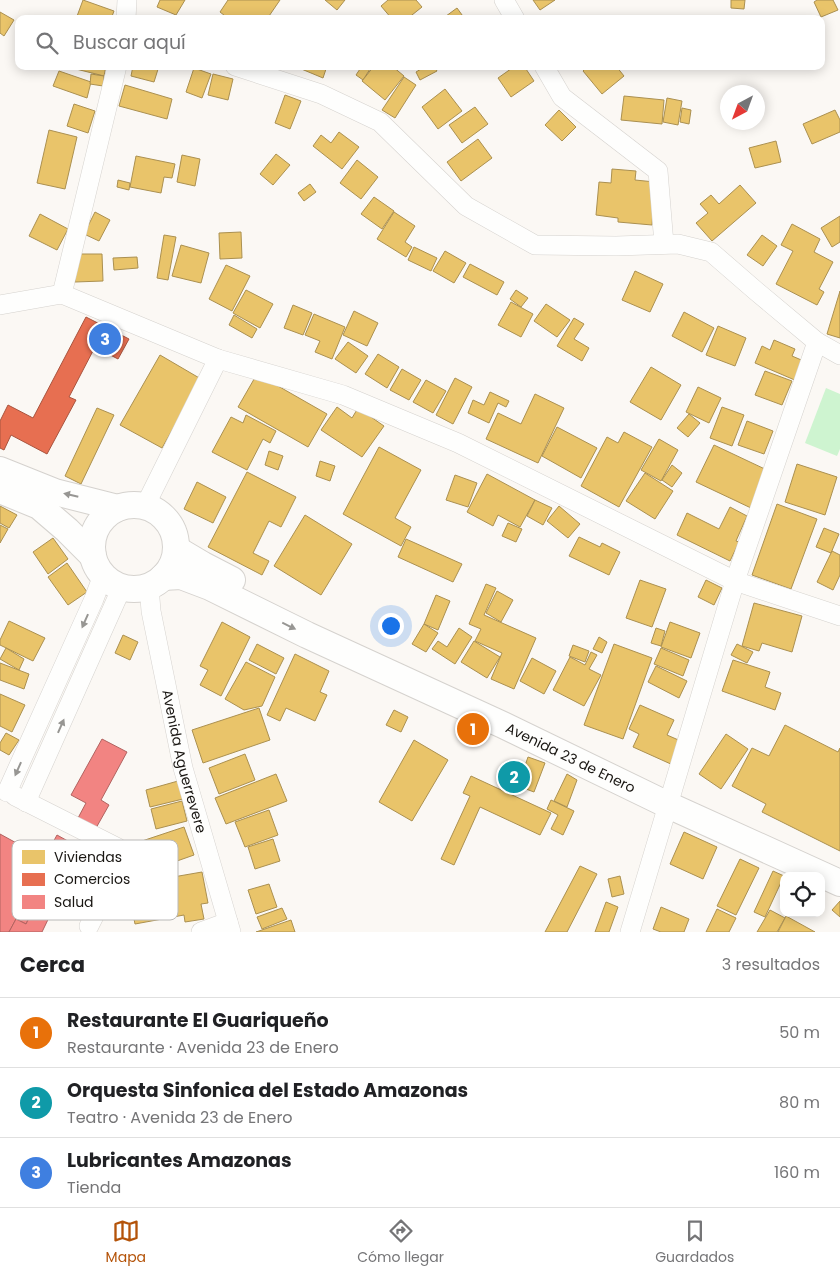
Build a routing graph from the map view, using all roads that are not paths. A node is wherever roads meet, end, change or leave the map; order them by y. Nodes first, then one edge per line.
1 (127, 0) edge
2 (504, 0) edge
3 (126, 15) edge
4 (513, 15) edge
5 (116, 70) edge
6 (247, 70) edge
7 (546, 70) edge
8 (664, 244) junction
9 (62, 294) junction
10 (0, 305) edge
11 (817, 342) junction
12 (840, 355) edge
13 (218, 359) junction
14 (0, 470) edge
15 (0, 490) edge
16 (145, 506) junction
17 (118, 508) junction
18 (176, 548) junction
19 (106, 573) junction
20 (735, 581) junction
21 (156, 582) junction
22 (840, 616) edge
23 (4, 790) edge
24 (669, 800) junction
25 (26, 802) junction
26 (102, 840) edge
27 (840, 870) edge
28 (840, 884) edge
29 (92, 920) edge
30 (89, 926) dead end
31 (230, 927) edge
32 (201, 932) edge
33 (630, 932) edge

1 - 3 street
2 - 4 street
5 - 9 street
6 - 8 street
7 - 8 street
8 - 11 street
9 - 10 street
9 - 13 street
11 - 12 street
11 - 20 street
13 - 16 street
13 - 20 street
17 -> 14 main road
15 - 19 main road
16 - 17 main road
16 - 18 main road
17 - 19 main road
18 - 21 main road
18 - 24 main road, Avenida 23 de Enero
19 - 21 main road, Avenida 23 de Enero
19 -> 23 street
25 -> 19 street
20 - 22 street
20 - 24 street
21 -> 24 main road, Avenida 23 de Enero
21 - 31 street, Avenida Aguerrevere
23 - 25 street
24 - 27 main road, Avenida 23 de Enero
24 - 28 main road, Avenida 23 de Enero
24 - 33 street
25 - 26 street
29 - 30 street
31 - 32 street

